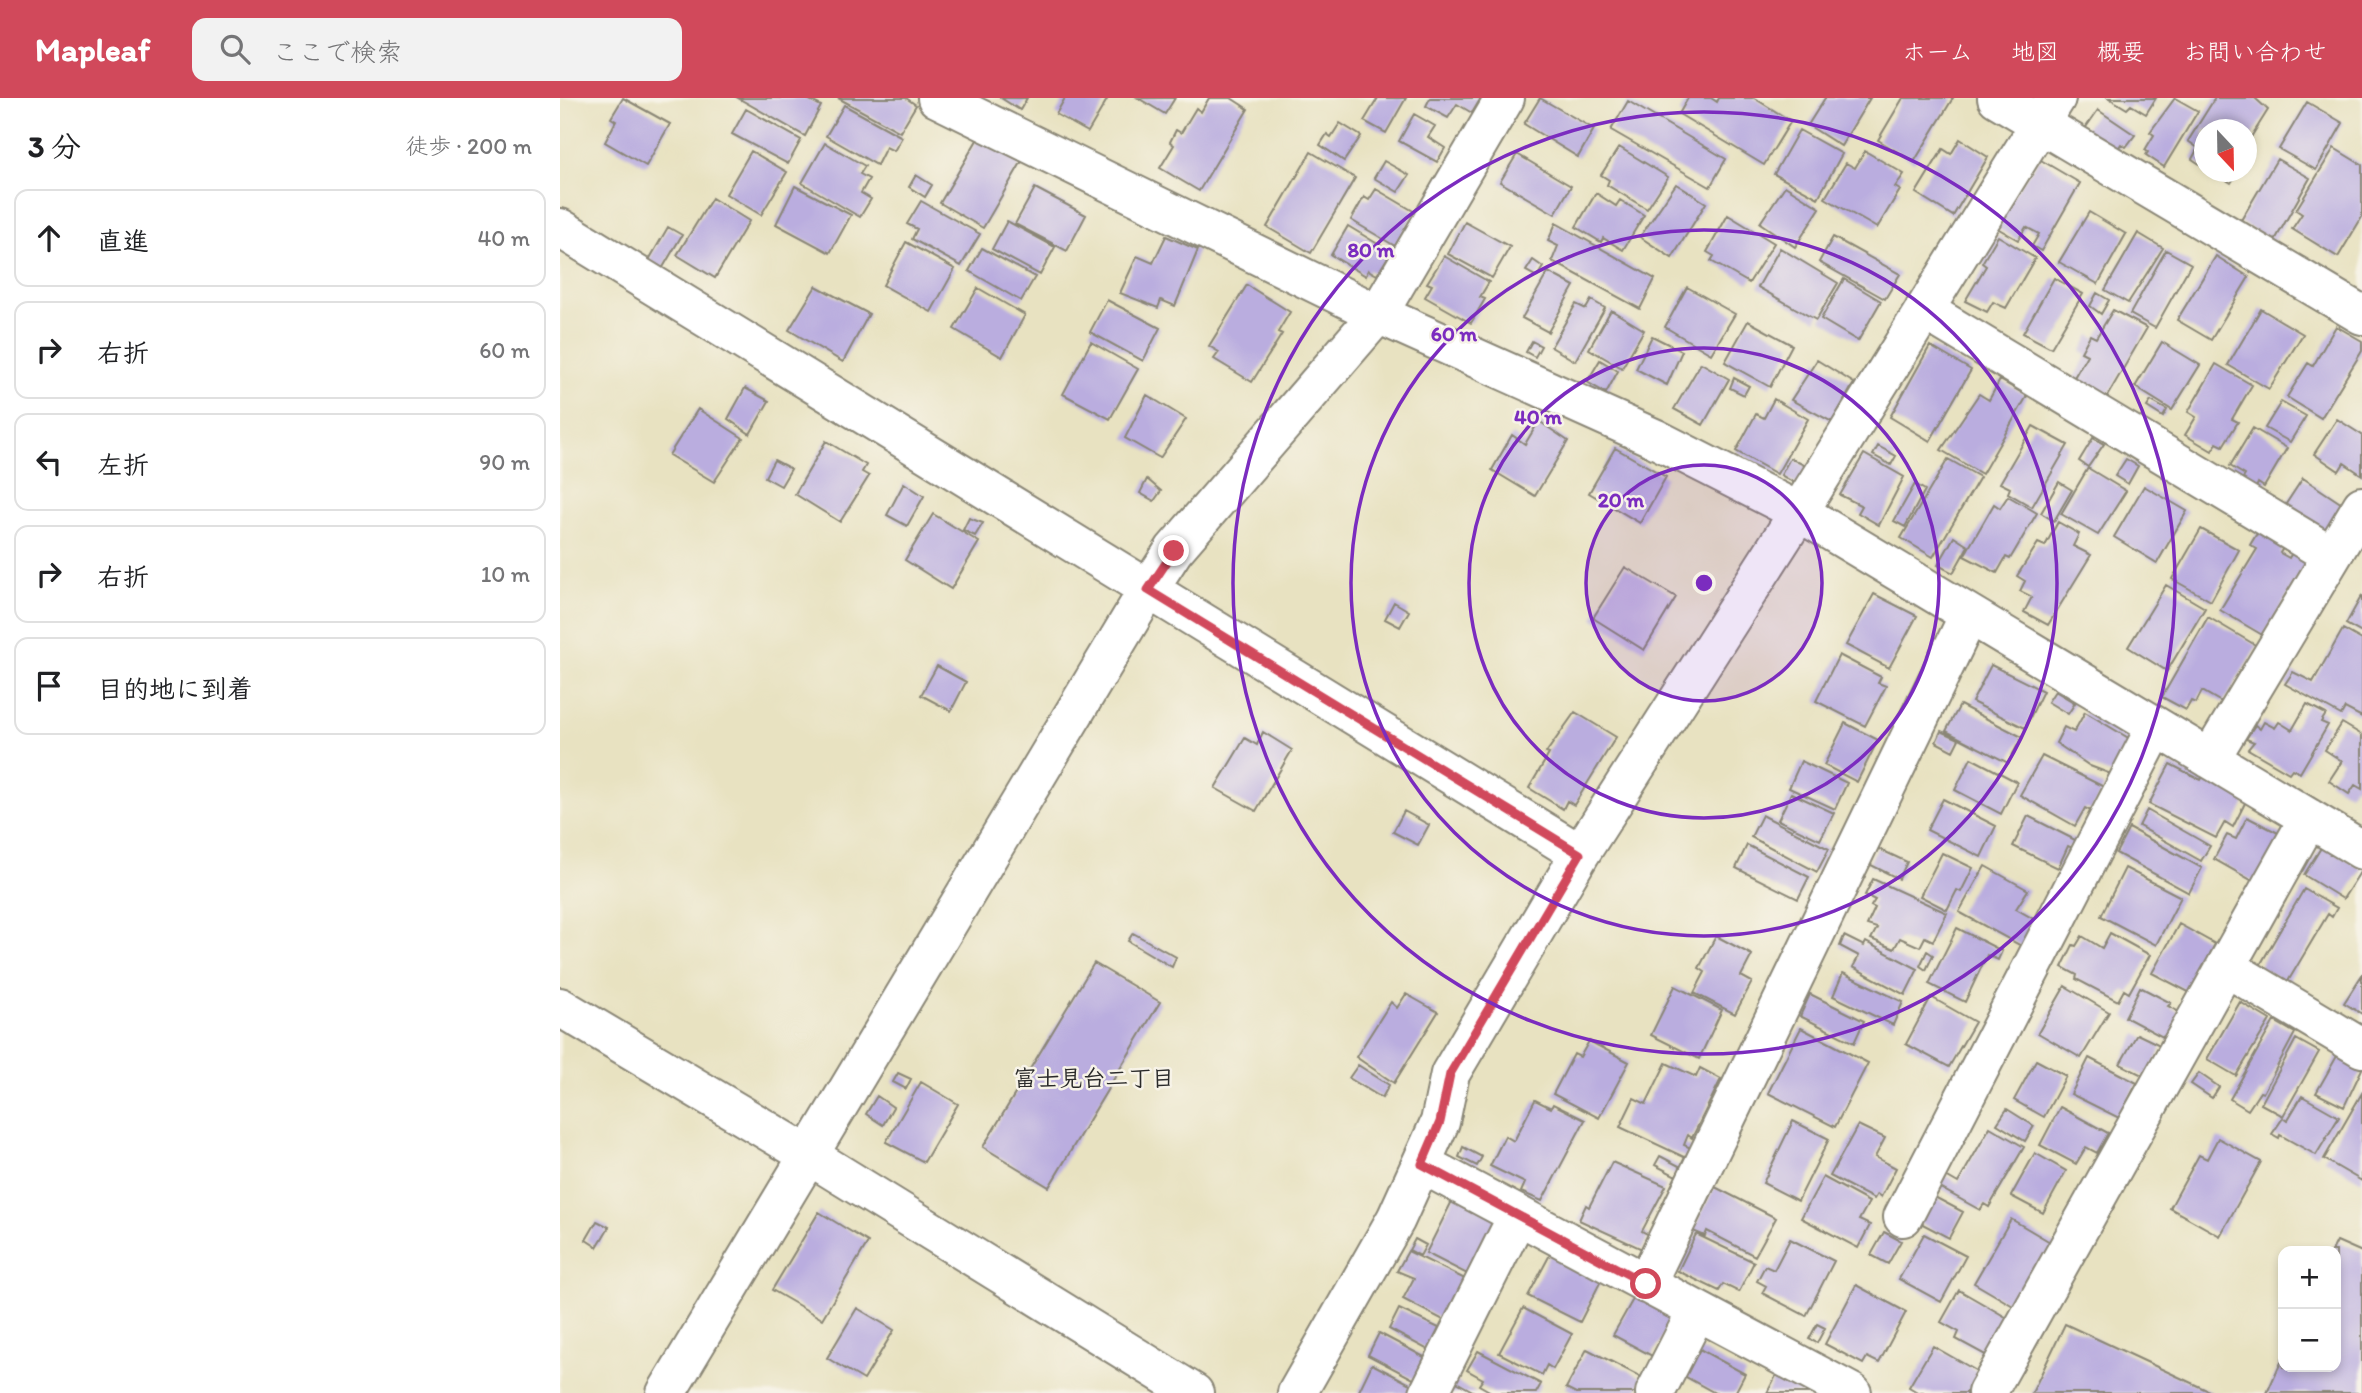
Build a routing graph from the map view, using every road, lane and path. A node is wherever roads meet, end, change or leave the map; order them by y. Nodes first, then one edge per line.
1 (937, 98) edge
2 (1505, 98) edge
3 (1997, 98) edge
4 (2049, 110) edge
5 (560, 228) edge
6 (1924, 310) junction
7 (1378, 314) junction
8 (2362, 316) edge
9 (1799, 512) junction
10 (2359, 517) edge
11 (2331, 555) junction
12 (1148, 590) junction
13 (1969, 615) junction
14 (2156, 727) junction
15 (2210, 759) junction
16 (2309, 818) junction
17 (2362, 849) edge
18 (1580, 854) junction
19 (2226, 967) junction
20 (560, 1007) edge
21 (2362, 1048) edge
22 (810, 1156) junction
23 (1422, 1164) junction
24 (1518, 1215) junction
25 (1903, 1217) dead end
26 (1646, 1284) junction
27 (1697, 1311) junction
28 (666, 1393) edge
29 (1194, 1393) edge
30 (1297, 1393) edge
31 (1429, 1393) edge
32 (1655, 1393) edge
33 (1852, 1393) edge
34 (1987, 1393) edge

1 - 7 street
2 - 7 street
3 - 4 street
4 - 6 street
4 - 8 street
5 - 12 street
6 - 9 street
6 - 11 street
7 - 9 street
7 - 12 street
9 - 13 street
9 - 18 street
10 - 11 street
11 - 15 street
12 - 18 street
12 - 22 street
13 - 14 street
13 - 26 street
14 - 15 street
14 - 25 street
15 - 16 street
16 - 17 street
16 - 19 street
18 - 23 street
19 - 21 street
19 - 34 street
20 - 22 street
22 - 28 street
22 - 29 street
23 - 24 street
23 - 30 street
24 - 26 street
24 - 31 street
26 - 27 street
27 - 32 street
27 - 33 street

